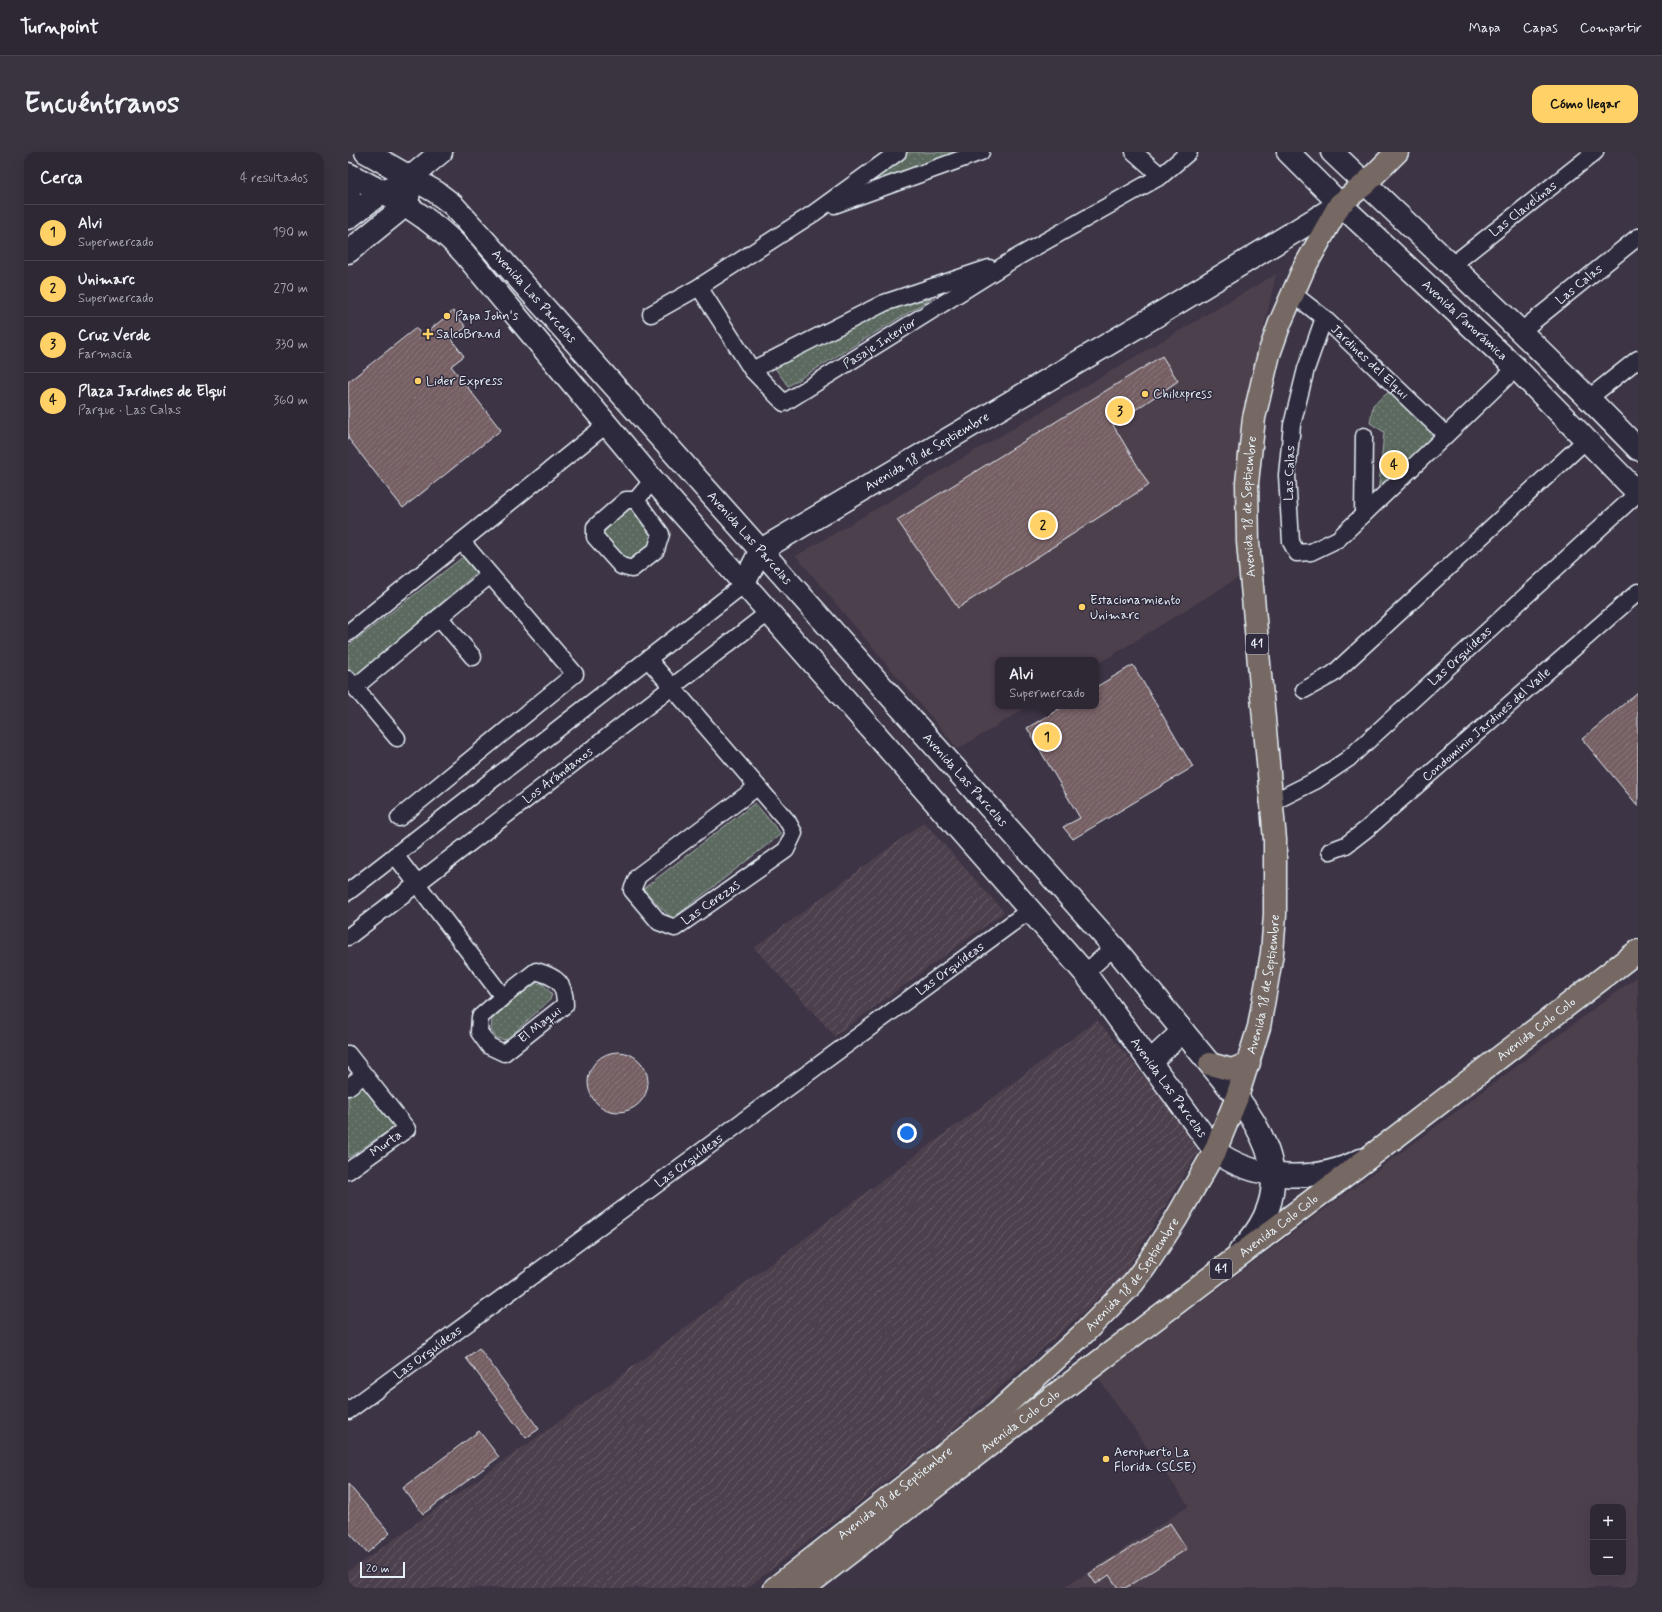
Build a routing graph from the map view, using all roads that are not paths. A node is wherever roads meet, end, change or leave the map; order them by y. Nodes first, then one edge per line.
1 (366, 152) edge
2 (441, 152) edge
3 (898, 152) edge
4 (981, 152) edge
5 (1134, 152) edge
6 (1189, 152) edge
7 (1288, 152) edge
8 (1332, 152) edge
9 (1397, 152) edge
10 (1595, 152) edge
11 (348, 174) edge
12 (1161, 176) junction
13 (411, 177) junction
14 (1365, 184) junction
15 (382, 192) junction
16 (348, 193) edge
17 (406, 204) junction
18 (1340, 204) junction
19 (814, 213) junction
20 (348, 218) edge
21 (1638, 237) edge
22 (348, 252) edge
23 (1014, 259) junction
24 (1451, 266) junction
25 (699, 287) junction
26 (1292, 293) junction
27 (651, 314) dead end
28 (1324, 318) junction
29 (1520, 332) junction
30 (1638, 359) edge
31 (1516, 368) junction
32 (752, 370) junction
33 (1589, 398) junction
34 (607, 424) junction
35 (1446, 434) junction
36 (1364, 436) dead end
37 (1586, 440) junction
38 (1638, 449) edge
39 (653, 480) junction
40 (1638, 493) edge
41 (636, 500) junction
42 (1363, 515) junction
43 (462, 542) junction
44 (761, 550) junction
45 (490, 575) junction
46 (743, 585) junction
47 (1638, 592) edge
48 (768, 613) junction
49 (440, 617) junction
50 (348, 633) edge
51 (473, 657) dead end
52 (648, 659) junction
53 (351, 683) edge
54 (672, 687) junction
55 (1304, 690) dead end
56 (397, 738) dead end
57 (757, 787) junction
58 (1271, 803) junction
59 (399, 818) dead end
60 (1330, 851) dead end
61 (395, 855) junction
62 (417, 883) junction
63 (351, 884) edge
64 (1030, 910) junction
65 (348, 937) edge
66 (1114, 947) junction
67 (1638, 951) edge
68 (1085, 973) junction
69 (503, 997) junction
70 (1183, 1031) junction
71 (348, 1054) edge
72 (1150, 1062) junction
73 (1248, 1063) junction
74 (1210, 1064) junction
75 (364, 1075) junction
76 (348, 1087) edge
77 (1237, 1097) junction
78 (1384, 1146) junction
79 (1215, 1151) junction
80 (348, 1171) edge
81 (1273, 1174) junction
82 (1220, 1270) junction
83 (348, 1411) edge
84 (775, 1588) edge
85 (804, 1588) edge

1 - 13 main road, Avenida Las Parcelas
2 - 13 main road
3 - 19 street
4 - 19 street
5 - 12 street
6 - 12 street, Pasaje Interior
7 - 18 main road, Avenida Panorámica
8 - 14 main road
9 - 14 main road, Avenida 18 de Septiembre / 41
10 - 24 street, Las Clavelinas
11 - 15 main road, Avenida Las Parcelas
12 - 23 street, Pasaje Interior
13 - 15 main road
13 - 17 main road
13 - 44 main road, Avenida Las Parcelas
14 - 18 main road, Avenida 18 de Septiembre / 41
14 - 24 main road
15 - 17 main road, Avenida Las Parcelas
15 - 20 main road
16 - 20 main road
17 - 22 main road
17 - 34 main road, Avenida Las Parcelas
18 - 26 main road, Avenida 18 de Septiembre / 41
18 - 31 main road, Avenida Panorámica
18 - 44 main road, Avenida 18 de Septiembre
19 - 25 street
21 - 29 street, Las Calas
23 - 32 street, Pasaje Interior
23 - 32 street, Pasaje Interior
24 - 29 main road
25 - 27 street
25 - 32 street, Pasaje Interior
26 - 28 street, Jardines del Elqui
26 - 58 main road, Avenida 18 de Septiembre / 41
28 - 35 street, Jardines del Elqui
28 - 42 street, Las Calas
29 - 33 main road
30 - 33 street
31 - 35 street, Las Calas
31 - 37 main road, Avenida Panorámica
33 - 38 main road
34 - 39 main road, Avenida Las Parcelas
34 - 43 street
35 - 42 street, Las Calas
36 - 42 street
37 - 40 main road, Avenida Panorámica
37 - 55 street
39 - 41 street
39 - 46 main road, Avenida Las Parcelas
40 - 58 street, Las Orquídeas
41 - 41 street
43 - 45 street
43 - 50 street
44 - 46 main road
44 - 66 main road, Avenida Las Parcelas
45 - 49 street
45 - 59 street
46 - 48 main road, Avenida Las Parcelas
46 - 52 street
47 - 60 street, Condominio Jardines del Valle
48 - 54 street, Los Arándanos
48 - 64 main road, Avenida Las Parcelas
49 - 51 street
49 - 53 street
52 - 54 street, Las Cerezas
52 - 61 street
53 - 56 street
54 - 57 street, Las Cerezas
54 - 62 street, Los Arándanos
57 - 57 street, Las Cerezas
58 - 73 main road, Avenida 18 de Septiembre / 41
61 - 62 street
61 - 63 street
62 - 65 street, Los Arándanos
62 - 69 street
64 - 68 main road, Avenida Las Parcelas
64 - 83 street, Las Orquídeas
66 - 68 street
66 - 70 main road, Avenida Las Parcelas
67 - 78 main road, Avenida Colo Colo / 41
68 - 72 main road, Avenida Las Parcelas
69 - 69 street, El Maqui
70 - 72 main road
70 - 74 main road, Avenida Las Parcelas
71 - 75 street, Murta
72 - 79 main road, Avenida Las Parcelas
73 - 74 main road
73 - 77 main road, Avenida 18 de Septiembre / 41
74 - 77 main road, Avenida Las Parcelas
75 - 76 street
75 - 80 street, Murta
77 - 79 main road, Avenida 18 de Septiembre / 41
77 - 81 main road, Avenida Las Parcelas
78 - 81 main road, Avenida Las Parcelas
78 - 82 main road, Avenida Colo Colo / 41
79 - 81 main road, Avenida Las Parcelas
79 - 84 main road, Avenida 18 de Septiembre / 41
81 - 82 main road, Avenida Las Parcelas
82 - 85 main road, Avenida Colo Colo / 41

